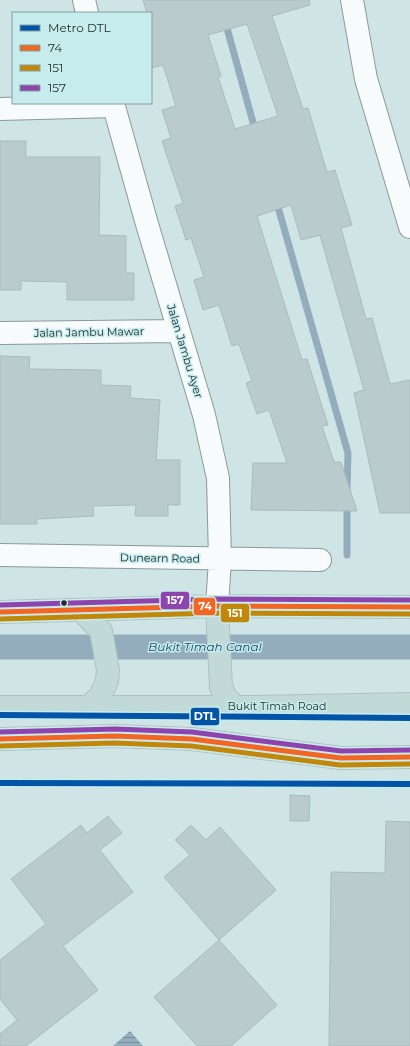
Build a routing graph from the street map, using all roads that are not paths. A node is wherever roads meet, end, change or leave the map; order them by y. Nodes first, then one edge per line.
1 (84, 0) edge
2 (352, 0) edge
3 (87, 12) edge
4 (114, 104) edge
5 (0, 109) edge
6 (410, 226) edge
7 (178, 331) junction
8 (0, 333) edge
9 (0, 555) edge
10 (220, 560) junction
11 (320, 560) dead end
12 (217, 606) junction
13 (410, 607) edge
14 (81, 610) junction
15 (0, 612) edge
16 (410, 704) edge
17 (235, 706) junction
18 (0, 707) edge
19 (89, 707) junction
20 (0, 739) edge
21 (410, 757) edge

1 - 3 street
2 - 6 street
4 - 5 street
4 - 7 street, Jalan Jambu Ayer
7 - 8 street, Jalan Jambu Mawar
7 - 10 street, Jalan Jambu Ayer
9 - 10 street, Dunearn Road
10 - 11 street, Dunearn Road
10 - 12 street, Jalan Jambu Ayer
12 - 13 highway
12 - 14 highway
12 - 17 highway
14 - 15 highway
14 - 19 highway
16 - 17 highway, Bukit Timah Road
17 - 19 highway, Bukit Timah Road
18 - 19 highway, Bukit Timah Road
20 - 21 highway

